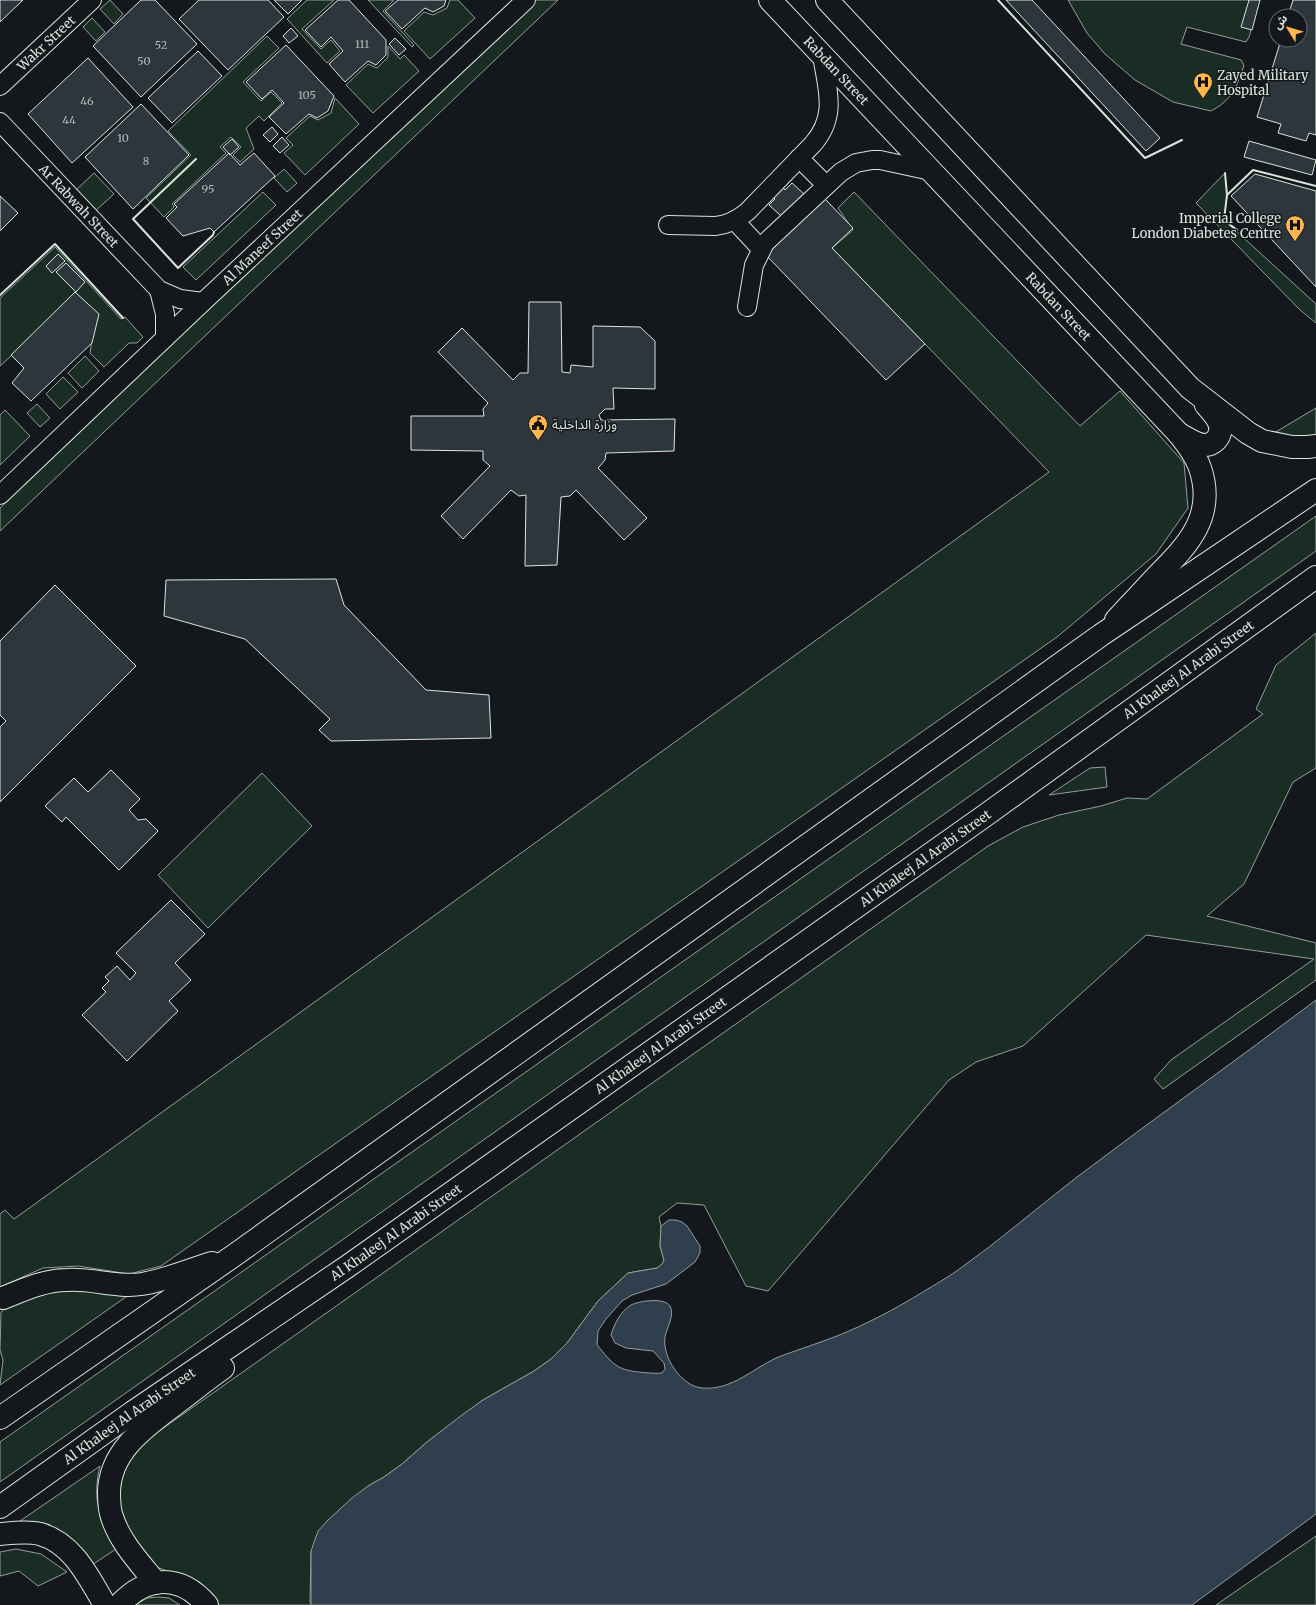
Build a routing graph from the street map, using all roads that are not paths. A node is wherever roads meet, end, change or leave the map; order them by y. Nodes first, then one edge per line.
1 (92, 0) edge
2 (526, 0) edge
3 (770, 0) edge
4 (827, 0) edge
5 (822, 55) junction
6 (0, 86) edge
7 (0, 122) edge
8 (799, 158) junction
9 (931, 171) junction
10 (826, 185) junction
11 (735, 221) junction
12 (668, 224) dead end
13 (761, 249) junction
14 (158, 290) junction
15 (203, 302) junction
16 (747, 306) dead end
17 (164, 338) junction
18 (1190, 388) junction
19 (1179, 434) junction
20 (1316, 446) edge
21 (1316, 490) edge
22 (0, 495) edge
23 (1316, 577) edge
24 (1101, 635) junction
25 (236, 1254) junction
26 (348, 1266) junction
27 (1, 1299) edge
28 (0, 1418) edge
29 (0, 1507) edge
30 (0, 1534) edge
31 (156, 1583) junction
32 (105, 1605) edge
33 (119, 1605) edge
34 (208, 1605) edge

1 - 6 street, Wakr Street
2 - 15 street, Al Maneef Street
3 - 5 main road, Rabdan Street
4 - 18 main road
5 - 8 street
5 - 9 main road, Rabdan Street
7 - 14 street, Ar Rabwah Street
8 - 10 street
8 - 11 street
9 - 10 street
9 - 19 main road, Rabdan Street
10 - 13 street
11 - 12 street
11 - 13 street
13 - 16 street
14 - 15 street, Ar Rabwah Street
14 - 17 street, Ar Rabwah Street
15 - 17 street, Al Maneef Street
17 - 22 street, Al Maneef Street
18 - 19 main road
18 - 20 main road
19 - 24 main road, Rabdan Street
21 - 24 main road
23 - 26 main road, Al Khaleej Al Arabi Street
24 - 25 main road
25 - 27 main road
25 - 28 main road
26 - 29 main road, Al Khaleej Al Arabi Street
26 - 31 main road
30 - 32 main road
31 - 33 main road
31 - 34 main road

